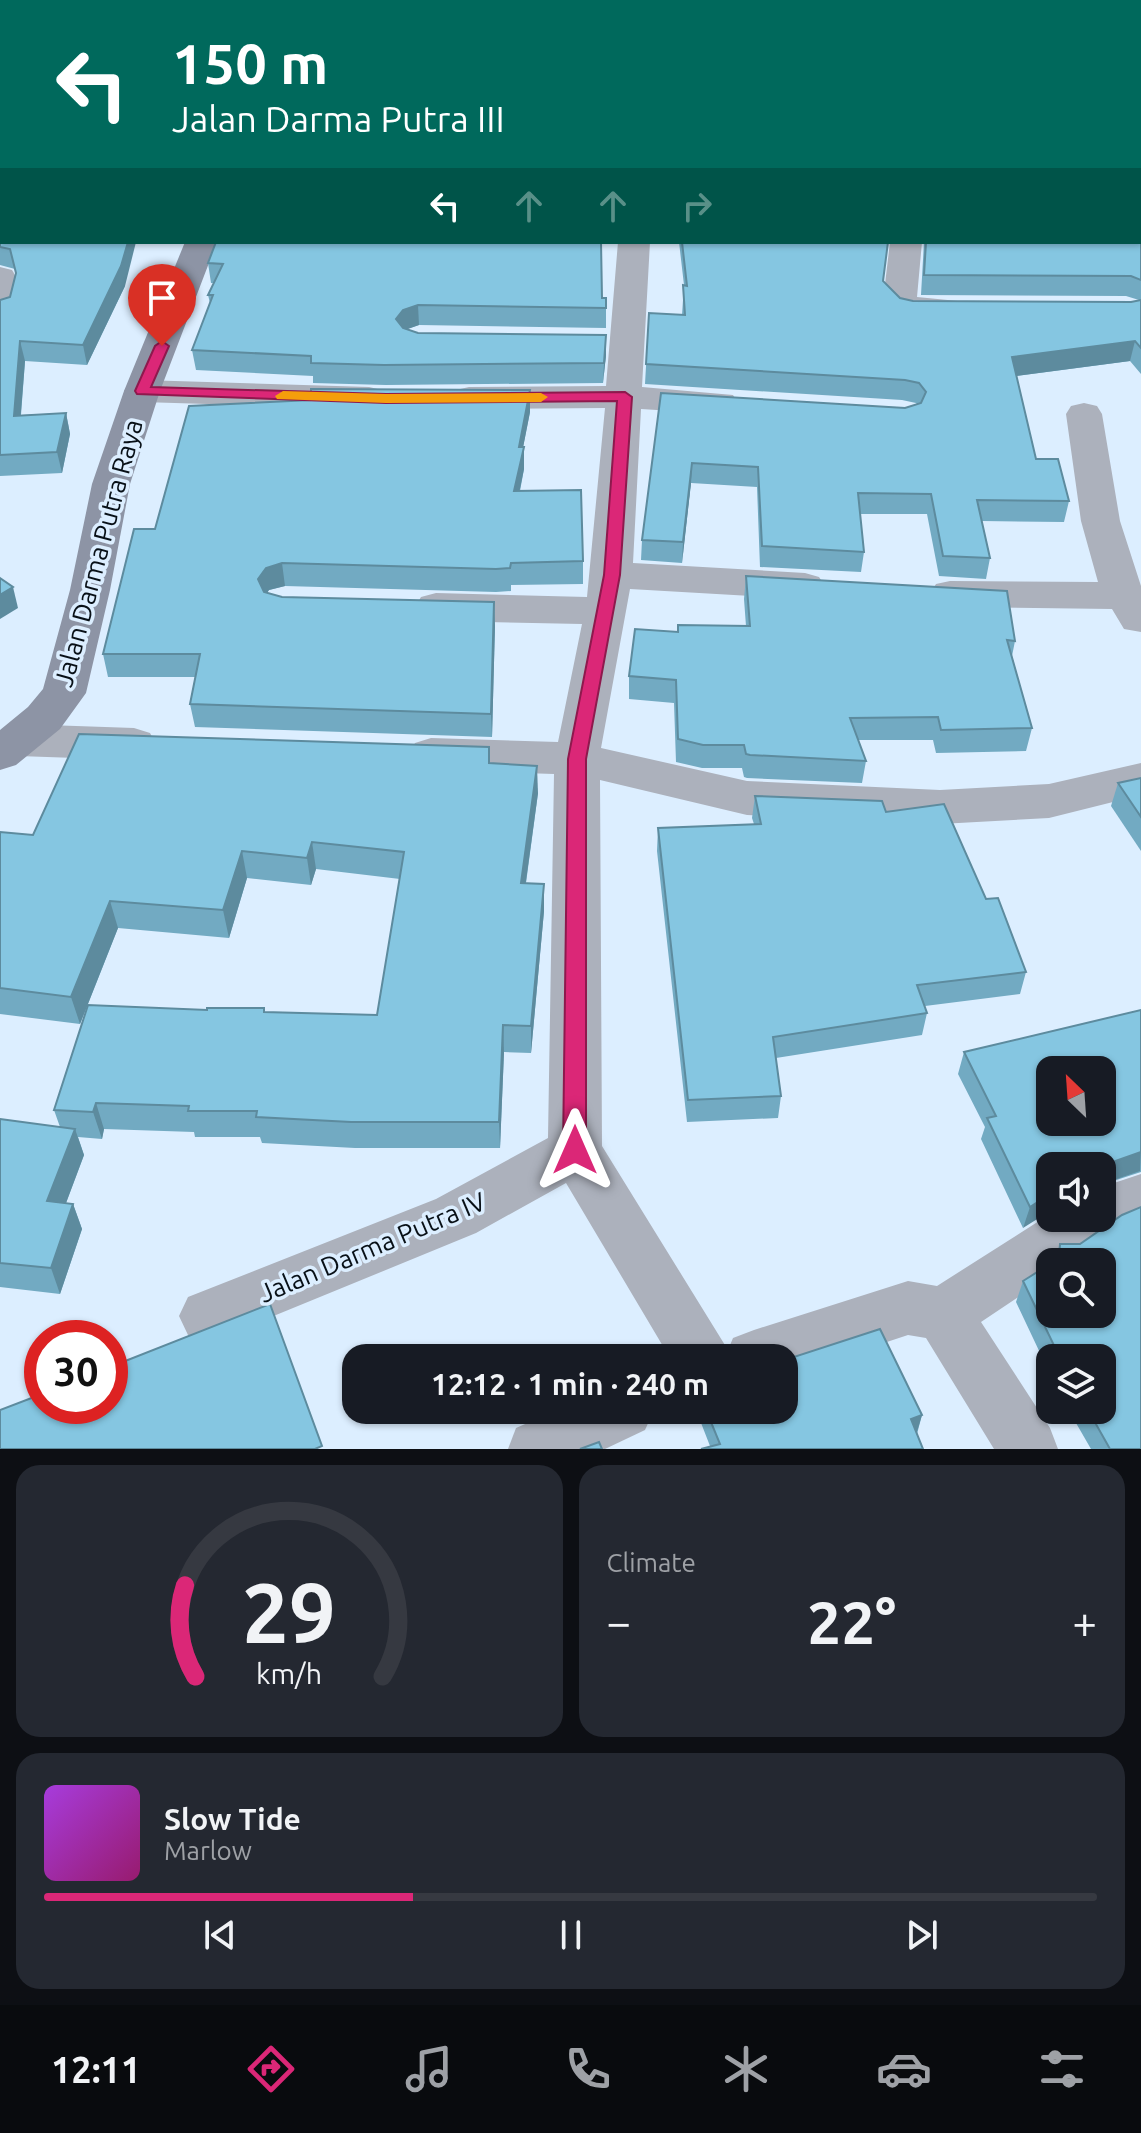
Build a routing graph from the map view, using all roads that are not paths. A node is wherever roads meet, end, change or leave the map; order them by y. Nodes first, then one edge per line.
1 (200, 244) edge
2 (634, 244) edge
3 (906, 244) edge
4 (0, 277) edge
5 (0, 308) edge
6 (987, 309) edge
7 (142, 391) junction
8 (625, 397) junction
9 (748, 404) edge
10 (1084, 414) dead end
11 (847, 588) edge
12 (910, 592) edge
13 (609, 593) junction
14 (392, 605) edge
15 (1132, 608) edge
16 (178, 745) edge
17 (9, 747) edge
18 (385, 752) edge
19 (577, 759) junction
20 (1141, 779) edge
21 (575, 1150) junction
22 (1141, 1198) edge
23 (1116, 1207) edge
24 (1069, 1232) edge
25 (943, 1314) junction
26 (208, 1316) dead end
27 (693, 1344) edge
28 (798, 1345) edge
29 (593, 1424) edge
30 (538, 1449) edge
31 (1028, 1449) edge

1 - 7 street, Jalan Darma Putra Raya
2 - 8 street
3 - 6 street
4 - 5 street
7 - 8 street
7 - 17 street, Jalan Darma Putra Raya
8 - 9 street
8 - 13 street
10 - 15 street
11 - 13 street
12 - 15 street
13 - 14 street
13 - 19 street
16 - 17 street
18 - 19 street
19 - 20 street
19 - 21 street
21 - 26 street, Jalan Darma Putra IV
21 - 27 street
22 - 23 street
24 - 25 street
25 - 28 street
25 - 31 street
29 - 30 street

